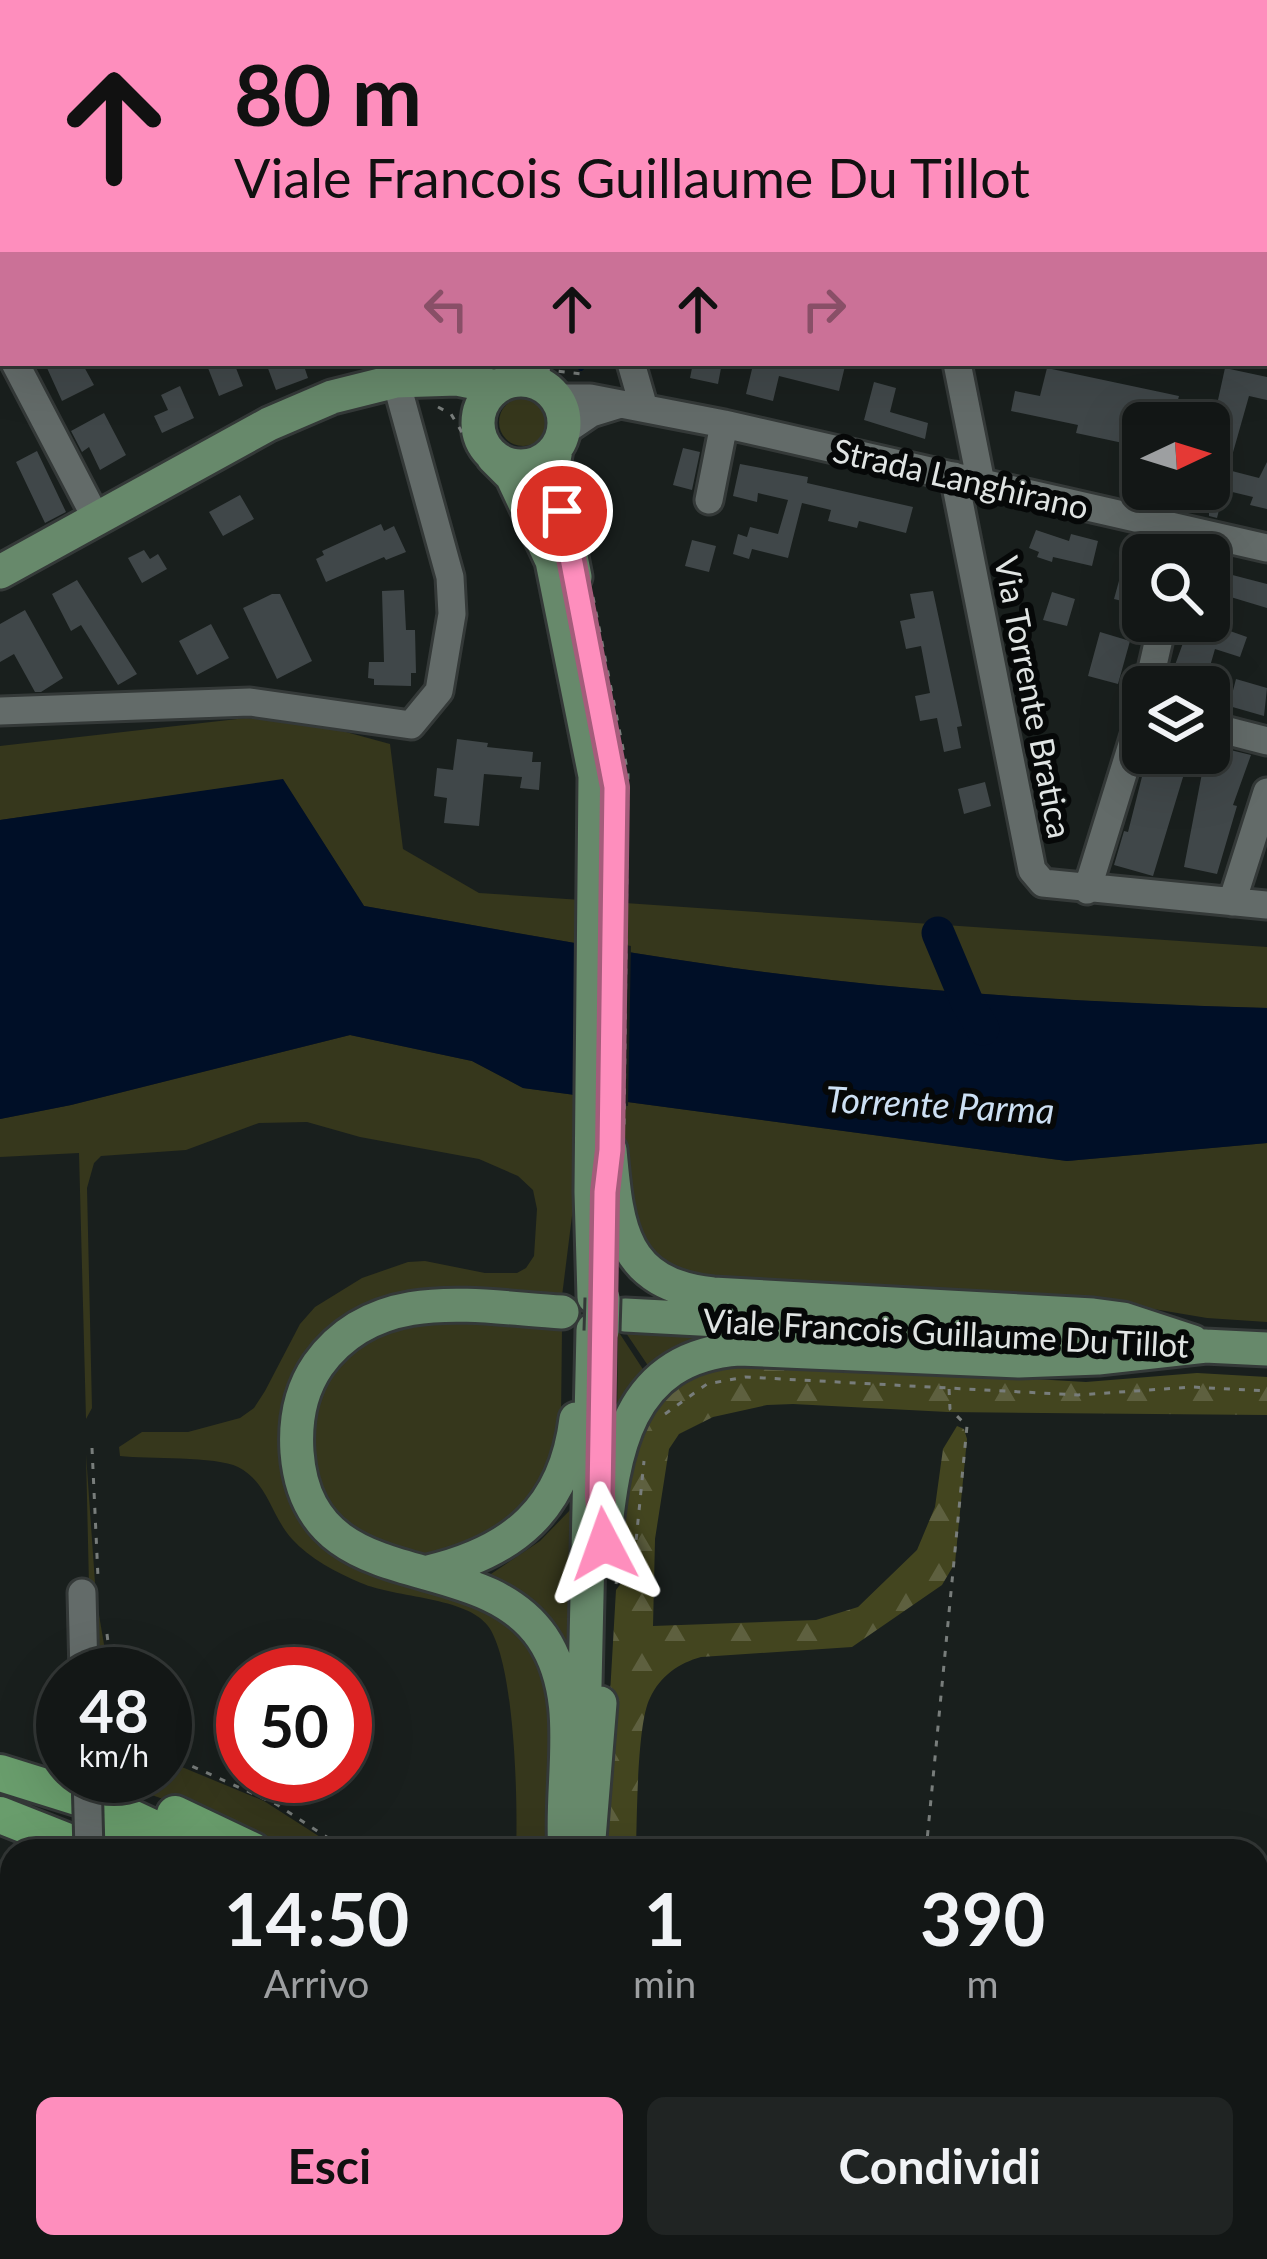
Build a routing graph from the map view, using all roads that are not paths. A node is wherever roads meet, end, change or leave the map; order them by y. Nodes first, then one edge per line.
1 (17, 366) edge
2 (631, 366) edge
3 (957, 366) edge
4 (501, 376) edge
5 (400, 381) junction
6 (632, 406) junction
7 (724, 424) junction
8 (559, 427) junction
9 (487, 448) junction
10 (967, 480) junction
11 (709, 500) dead end
12 (96, 518) junction
13 (1153, 534) edge
14 (1230, 545) edge
15 (1267, 548) edge
16 (0, 572) edge
17 (0, 711) edge
18 (1230, 731) edge
19 (1267, 741) edge
20 (1123, 774) edge
21 (1267, 792) edge
22 (613, 862) junction
23 (1087, 890) junction
24 (1232, 902) junction
25 (1267, 905) edge
26 (603, 1192) junction
27 (593, 1309) junction
28 (1206, 1346) junction
29 (1267, 1349) edge
30 (613, 1551) junction
31 (426, 1572) junction
32 (90, 1587) road end
33 (86, 1647) edge
34 (0, 1770) edge
35 (36, 1775) edge
36 (0, 1798) edge
37 (87, 1803) edge
38 (145, 1803) edge
39 (0, 1815) edge
40 (86, 1838) edge
41 (176, 1839) edge
42 (229, 1839) edge
43 (568, 1839) edge
44 (569, 1839) edge
45 (589, 1839) edge

1 - 12 street
2 - 6 street
3 - 10 street, Via Torrente Bratica
4 - 5 main road, Strada Langhirano
4 - 8 main road, Strada Langhirano
4 - 9 main road
5 - 9 main road
5 - 12 main road, Strada Langhirano
5 - 17 street
6 - 7 street, Strada Langhirano
6 - 8 street, Strada Langhirano
7 - 10 street, Strada Langhirano
7 - 11 street
8 - 9 main road, Strada Langhirano
8 - 22 main road
9 - 22 main road
10 - 13 street, Strada Langhirano
10 - 23 street, Via Torrente Bratica
12 - 16 main road, Strada Langhirano
14 - 15 street, Strada Langhirano
18 - 19 street
20 - 23 street
21 - 24 street
22 - 26 main road
22 - 26 main road
23 - 24 street, Via Torrente Bratica
24 - 25 street, Via Torrente Bratica
26 - 27 main road
26 - 28 main road
27 - 28 main road, Viale Francois Guillaume Du Tillot
27 - 30 main road
27 - 31 main road
27 - 31 main road
27 - 44 main road
28 - 29 main road, Viale Francois Guillaume Du Tillot
28 - 30 main road
30 - 45 main road
31 - 43 main road
32 - 33 street
34 - 35 highway
34 - 41 highway
36 - 40 highway
37 - 40 street, bridge
38 - 42 highway
39 - 40 highway

